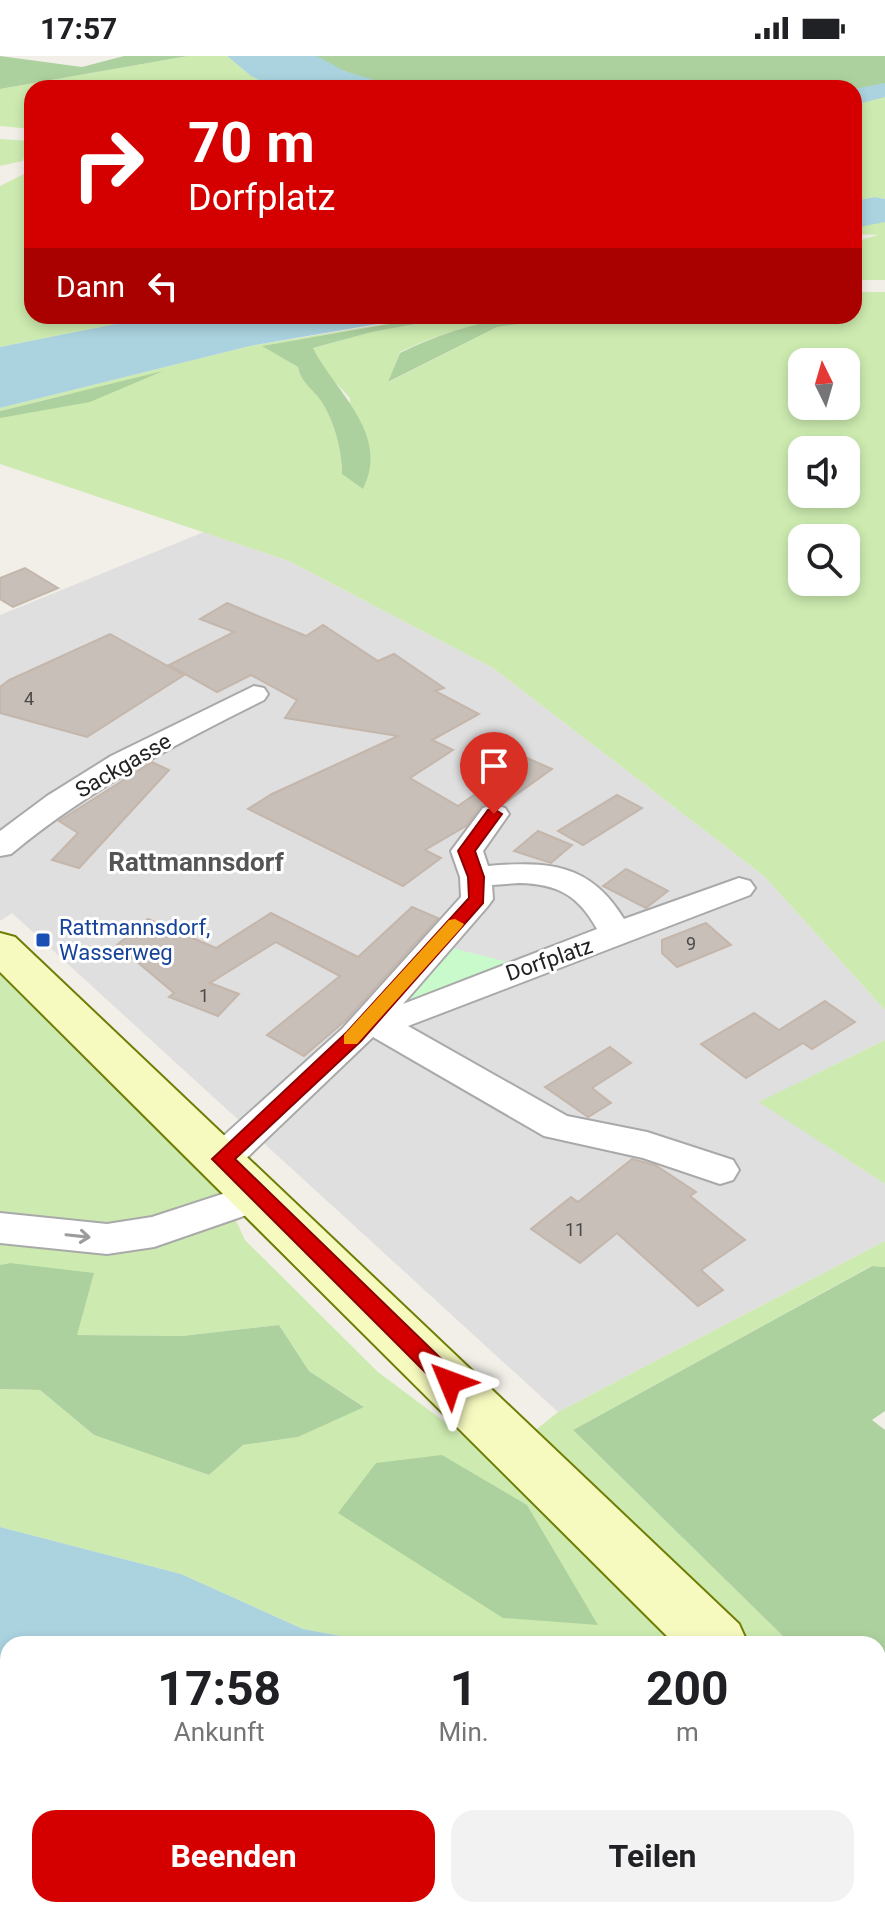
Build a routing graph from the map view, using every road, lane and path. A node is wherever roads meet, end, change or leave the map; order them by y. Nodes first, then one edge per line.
1 (254, 694) dead end
2 (494, 814) dead end
3 (0, 847) edge
4 (476, 877) junction
5 (739, 888) dead end
6 (617, 935) junction
7 (0, 947) edge
8 (370, 1020) junction
9 (720, 1170) dead end
10 (240, 1178) junction
11 (0, 1228) edge
12 (709, 1636) edge

1 - 3 street, Sackgasse
2 - 4 street
4 - 6 street, Dorfplatz
4 - 8 street
5 - 6 street
6 - 8 street, Dorfplatz
7 - 10 main road
8 - 9 street
8 - 10 street
11 -> 10 street
10 - 12 main road

